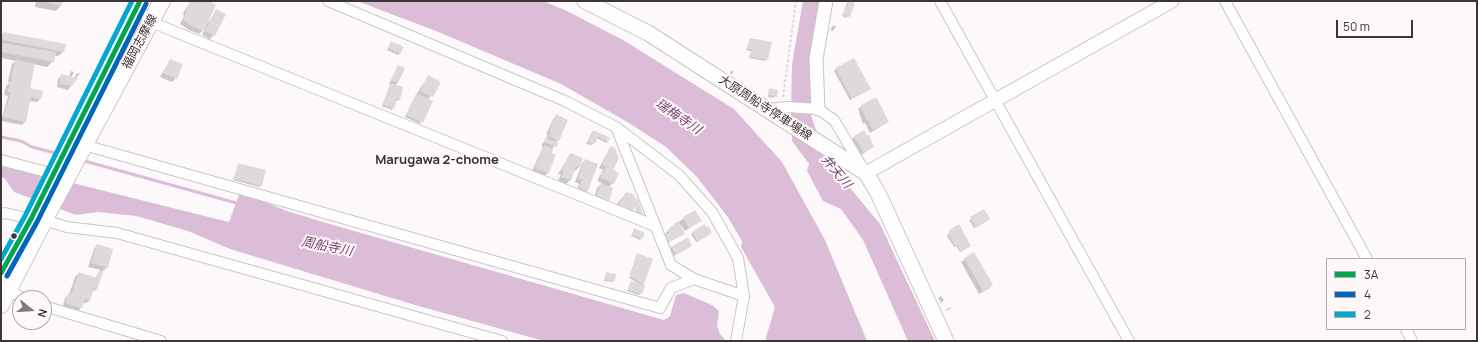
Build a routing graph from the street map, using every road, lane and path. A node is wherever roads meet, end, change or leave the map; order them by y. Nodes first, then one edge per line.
1 (162, 1) edge
2 (328, 1) edge
3 (585, 1) edge
4 (796, 1) edge
5 (826, 1) edge
6 (940, 1) edge
7 (1172, 1) edge
8 (1225, 1) edge
9 (138, 4) edge
10 (151, 22) junction
11 (995, 99) junction
12 (787, 107) junction
13 (769, 109) junction
14 (818, 109) junction
15 (616, 127) junction
16 (77, 144) junction
17 (1, 160) edge
18 (866, 173) junction
19 (54, 174) junction
20 (1, 214) edge
21 (41, 218) junction
22 (655, 226) junction
23 (1366, 258) edge
24 (1, 273) edge
25 (694, 279) junction
26 (11, 291) edge
27 (744, 296) junction
28 (1, 305) edge
29 (52, 308) edge
30 (1406, 330) edge
31 (161, 341) edge
32 (502, 341) edge
33 (736, 341) edge
34 (946, 341) edge
35 (1129, 341) edge
36 (1412, 341) edge

1 - 10 main road, 福岡志摩線
2 - 15 street
3 - 13 main road, 大原周船寺停車場線
4 - 12 path
5 - 14 street
6 - 11 street
7 - 11 street
8 - 23 street
9 - 10 street
9 - 16 main road, 福岡志摩線
10 - 16 main road, 福岡志摩線
10 - 22 street
11 - 18 street
11 - 35 street
12 - 13 street
12 - 14 street
13 - 18 main road, 大原周船寺停車場線
14 - 18 street
15 - 22 street
15 - 27 street
16 - 19 main road, 福岡志摩線
16 - 21 main road
16 - 25 street
17 - 19 street
18 - 34 main road, 大原周船寺停車場線
19 - 21 main road, 福岡志摩線
20 - 21 street
21 - 24 main road, 福岡志摩線
21 - 26 main road, 福岡志摩線
21 - 32 street
22 - 25 street
25 - 27 street
26 - 28 main road, 福岡志摩線
27 - 33 street
29 - 31 street
30 - 36 street

